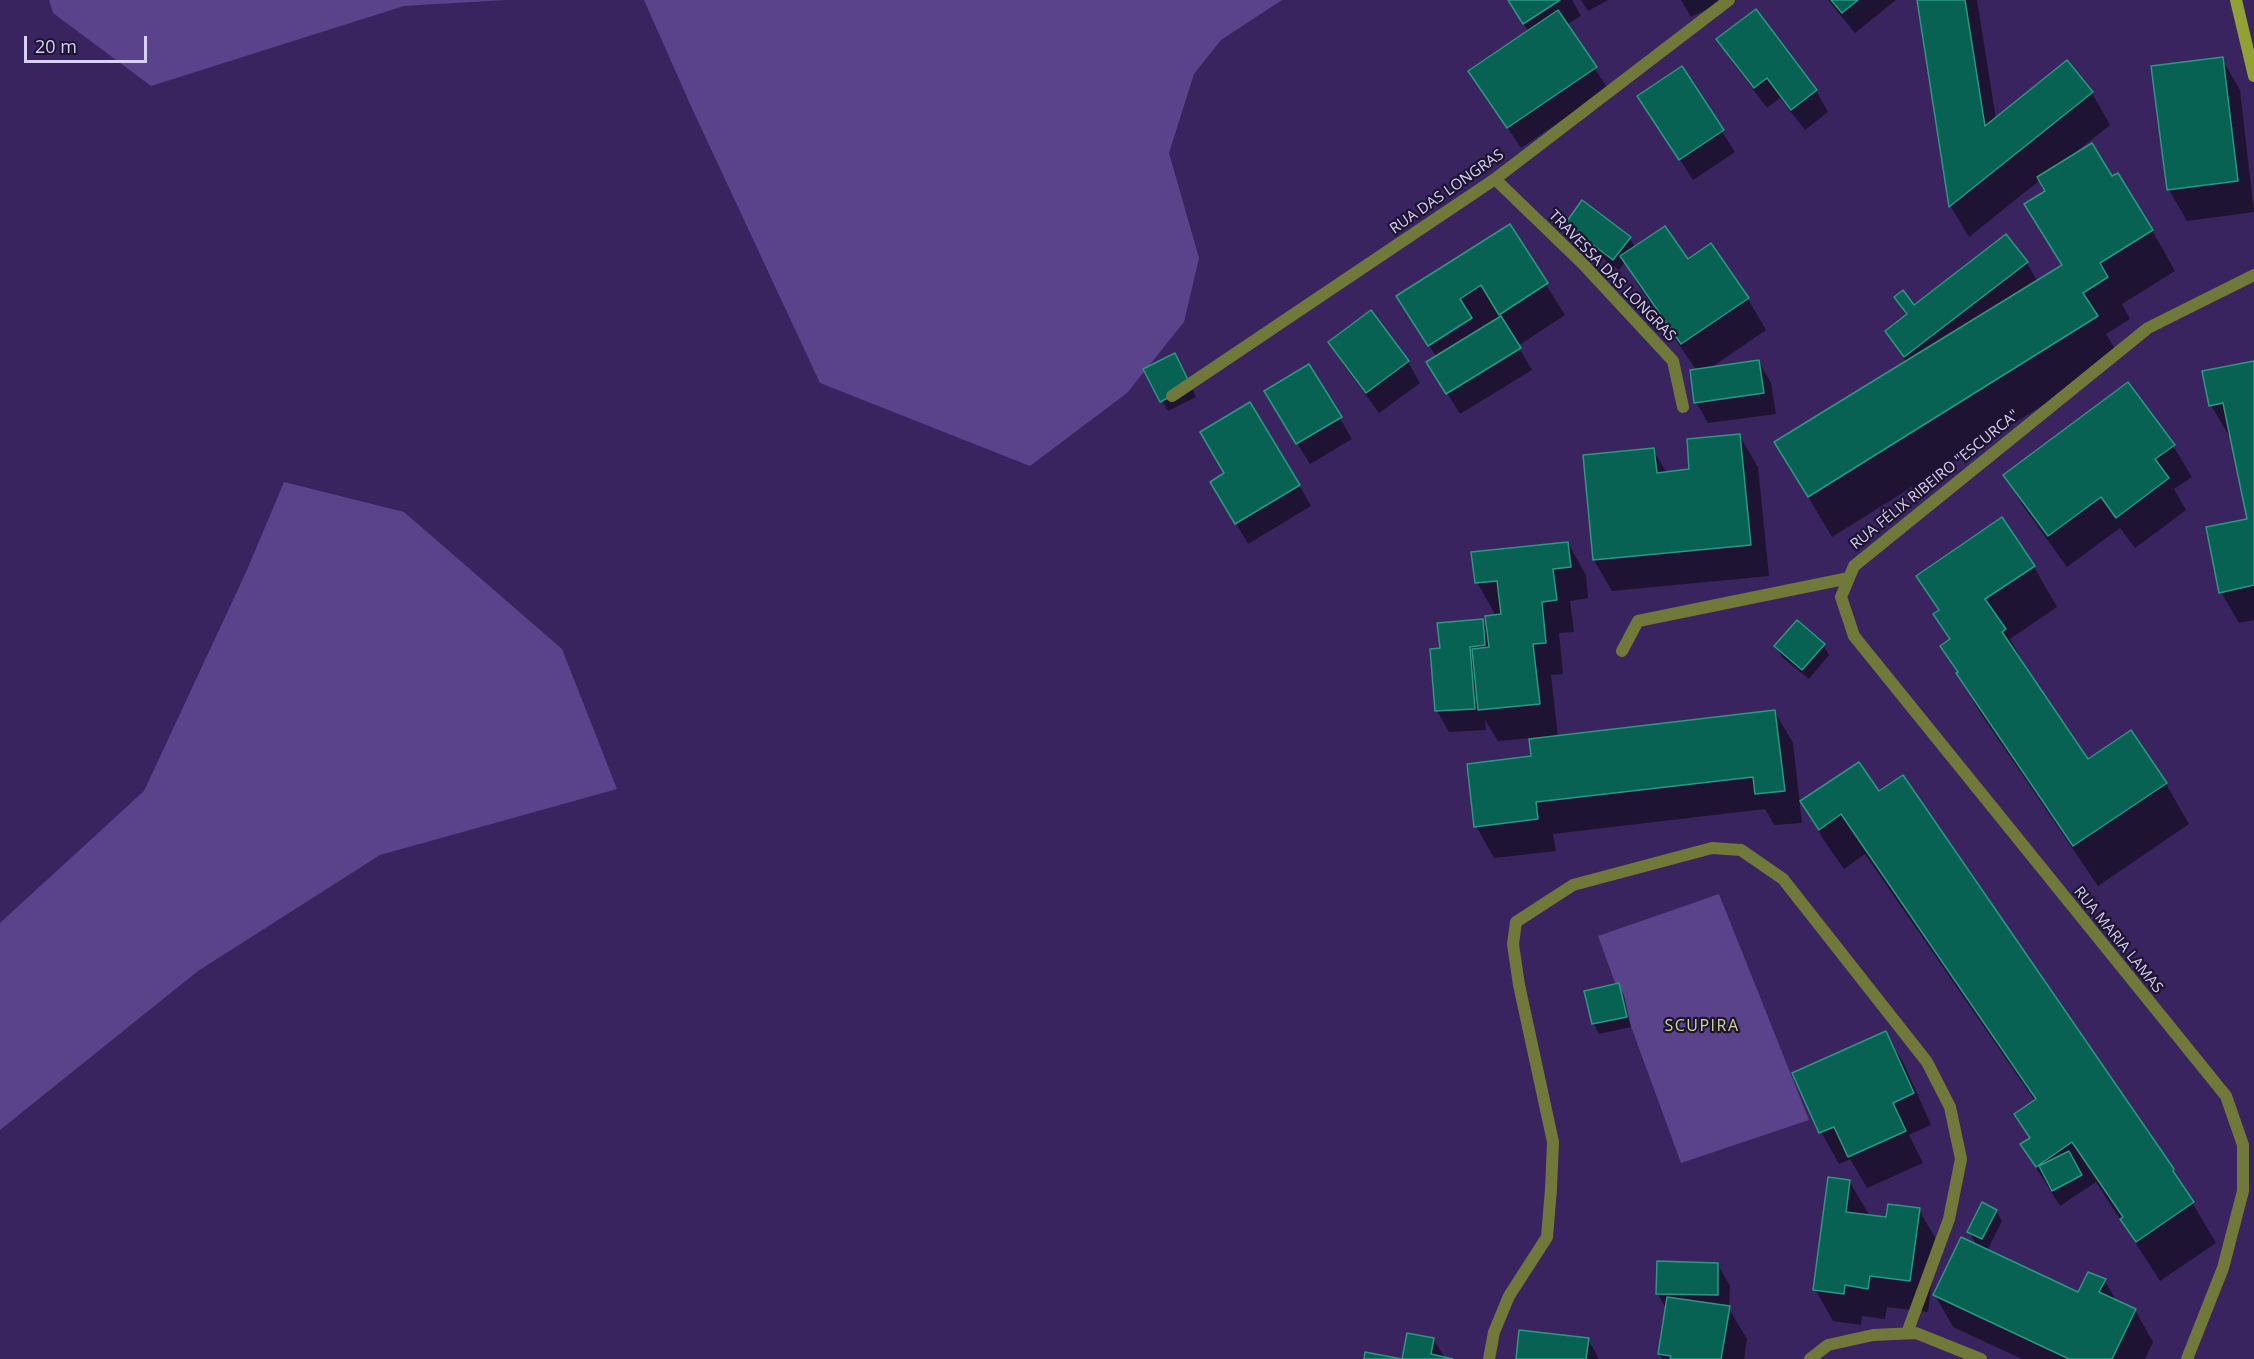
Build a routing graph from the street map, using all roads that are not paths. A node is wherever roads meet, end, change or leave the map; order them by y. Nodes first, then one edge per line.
1 (1729, 0) edge
2 (2236, 0) edge
3 (2254, 76) edge
4 (1495, 179) junction
5 (2254, 275) edge
6 (1172, 396) dead end
7 (1683, 407) dead end
8 (1849, 578) junction
9 (1622, 651) dead end
10 (1907, 1333) junction
11 (1489, 1359) edge
12 (1810, 1359) edge
13 (1981, 1359) edge
14 (2187, 1359) edge

1 - 4 street, RUA DAS LONGRAS
2 - 3 street
4 - 6 street, RUA DAS LONGRAS
4 - 7 street, TRAVESSA DAS LONGRAS
5 - 8 street, RUA FÉLIX RIBEIRO "ESCURCA"
8 - 9 street
8 - 14 street, RUA MARIA LAMAS
10 - 11 street
10 - 12 street
10 - 13 street

